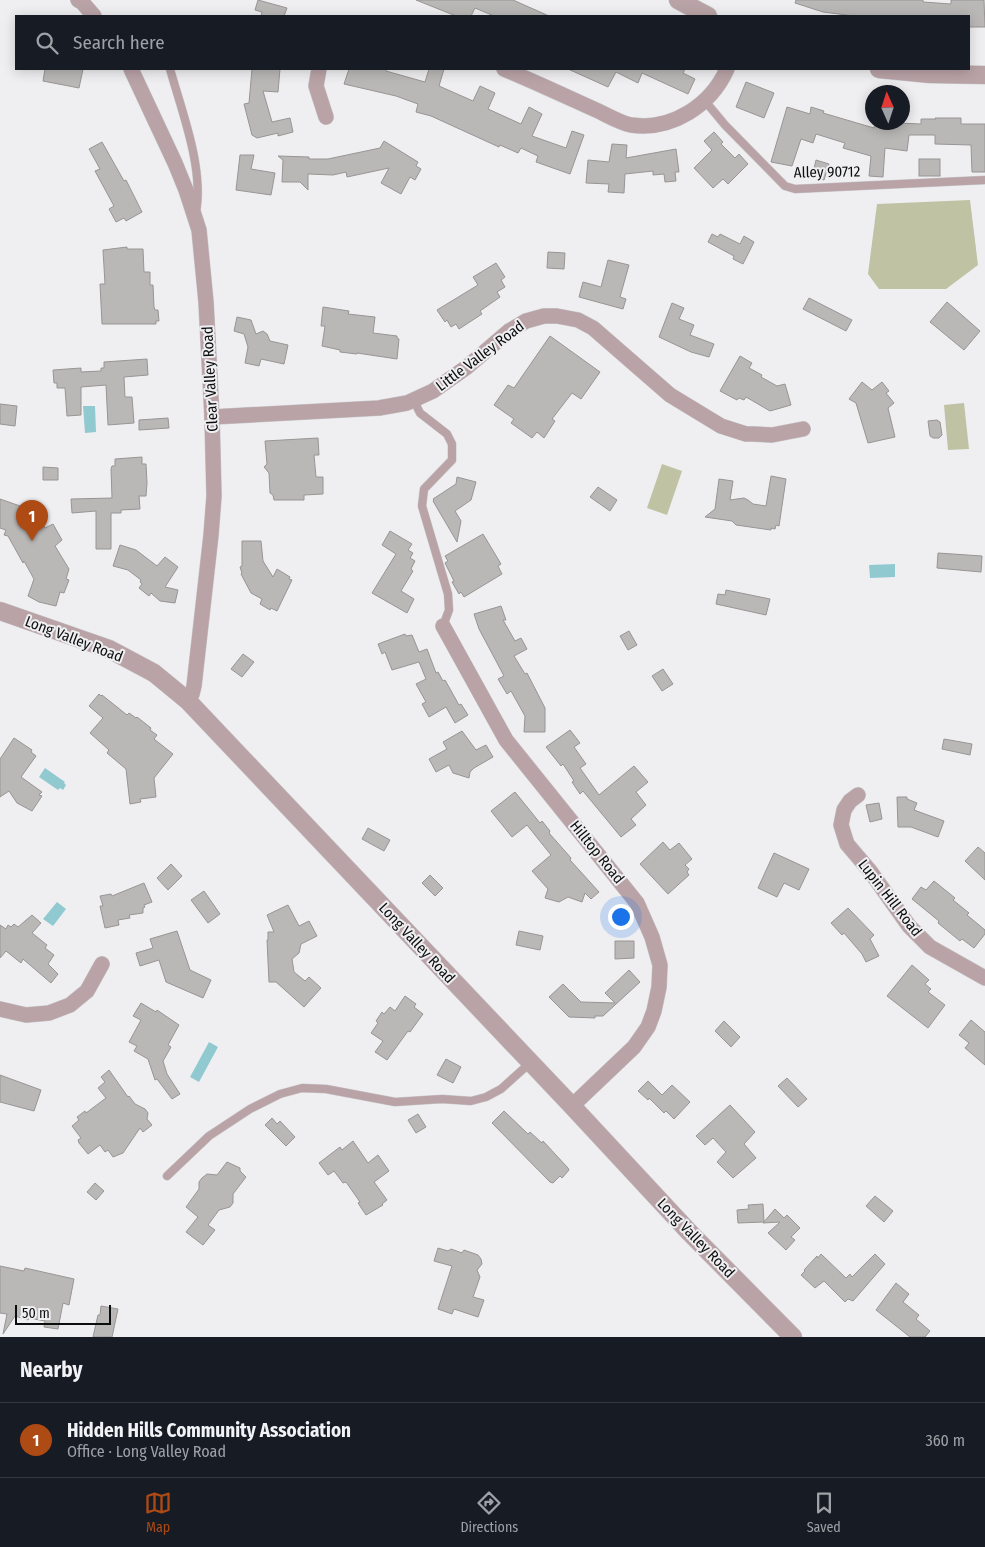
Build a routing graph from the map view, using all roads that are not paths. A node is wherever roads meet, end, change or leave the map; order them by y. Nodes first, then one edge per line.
1 (78, 0) edge
2 (678, 0) edge
3 (93, 15) edge
4 (706, 15) edge
5 (130, 70) edge
6 (170, 70) edge
7 (319, 70) edge
8 (506, 70) edge
9 (726, 70) edge
10 (889, 70) edge
11 (985, 75) edge
12 (705, 101) junction
13 (326, 116) dead end
14 (985, 180) edge
15 (195, 219) junction
16 (414, 400) junction
17 (212, 417) junction
18 (802, 429) dead end
19 (0, 611) edge
20 (443, 626) joint
21 (188, 701) junction
22 (858, 795) dead end
23 (102, 964) dead end
24 (985, 978) edge
25 (0, 1009) edge
26 (530, 1063) junction
27 (572, 1106) junction
28 (167, 1176) dead end
29 (793, 1337) edge

1 - 3 street
2 - 4 street
5 - 15 street, Clear Valley Road
6 - 15 lane
7 - 13 street
8 - 12 street
9 - 12 street
10 - 11 street
12 - 14 lane, Alley 90712
15 - 17 street, Clear Valley Road
16 - 17 street, Little Valley Road
16 - 18 street, Little Valley Road
16 - 20 lane
17 - 21 street, Clear Valley Road
19 - 21 street, Long Valley Road
20 - 27 street, Hilltop Road
21 - 26 street, Long Valley Road
22 - 24 street, Lupin Hill Road
23 - 25 street
26 - 27 street, Long Valley Road
26 - 28 lane
27 - 29 street, Long Valley Road

